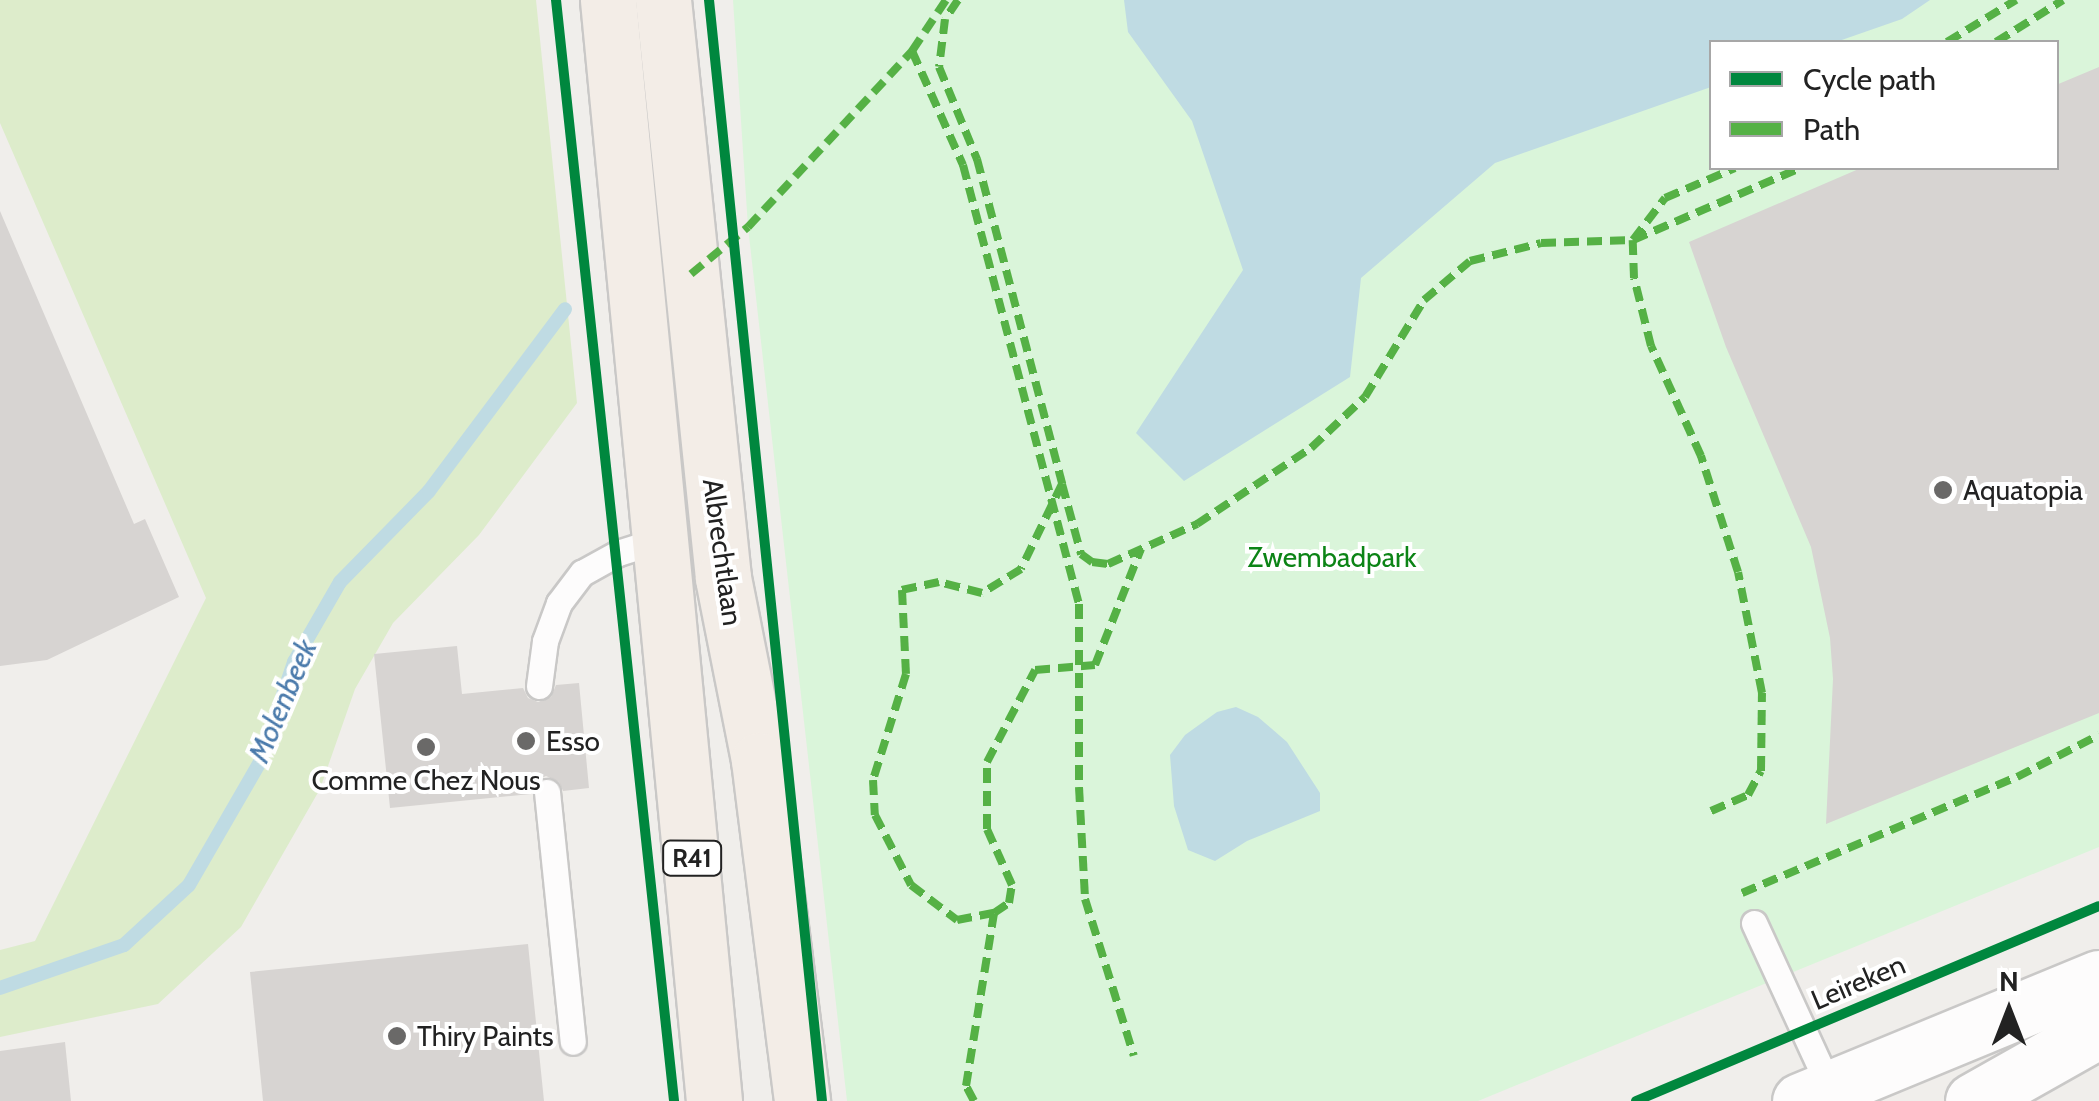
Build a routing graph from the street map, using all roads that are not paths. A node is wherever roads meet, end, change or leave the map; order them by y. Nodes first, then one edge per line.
1 (608, 0) edge
2 (663, 0) edge
3 (662, 539) junction
4 (539, 686) dead end
5 (547, 792) dead end
6 (1754, 923) dead end
7 (2099, 978) edge
8 (2099, 1030) edge
9 (573, 1042) dead end
10 (1822, 1097) edge
11 (714, 1101) edge
12 (802, 1101) edge
13 (1972, 1101) edge

1 - 3 main road, Albrechtlaan / R41
2 - 12 main road, Albrechtlaan
3 - 4 lane
3 - 11 main road, Albrechtlaan / R41
5 - 9 lane
6 - 10 lane
7 - 10 street
8 - 13 street

